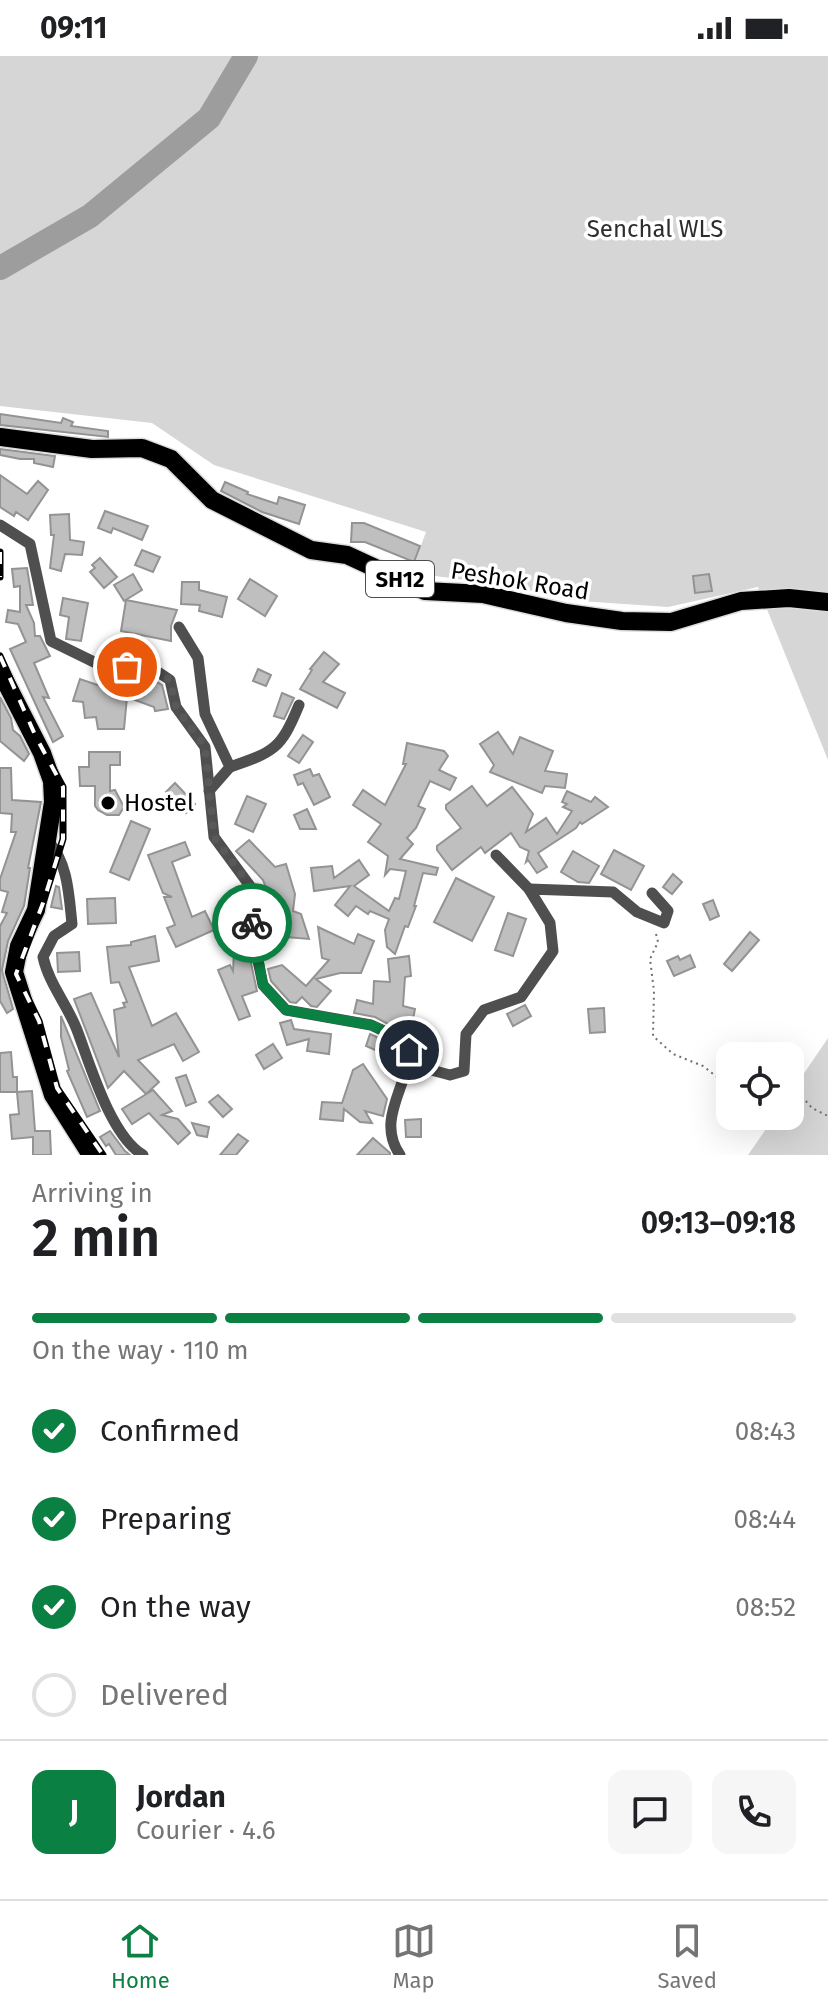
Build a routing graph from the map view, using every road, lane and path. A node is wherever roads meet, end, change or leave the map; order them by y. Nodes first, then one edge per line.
1 (0, 437) edge
2 (0, 525) edge
3 (828, 602) edge
4 (179, 627) dead end
5 (0, 671) edge
6 (299, 705) dead end
7 (230, 767) junction
8 (209, 791) junction
9 (48, 841) junction
10 (496, 855) dead end
11 (529, 889) junction
12 (652, 893) dead end
13 (656, 934) dead end
14 (409, 1064) junction
15 (716, 1076) edge
16 (804, 1099) edge
17 (828, 1116) edge
18 (91, 1155) edge
19 (143, 1155) edge
20 (400, 1155) edge

1 - 3 main road, Peshok Road / SH12
2 - 8 street
4 - 7 street
5 - 9 main road
6 - 7 street
7 - 8 street
8 - 14 street
9 - 18 main road
9 - 19 street
10 - 11 street
11 - 12 street
11 - 14 street
13 - 15 path
14 - 20 street
16 - 17 path

